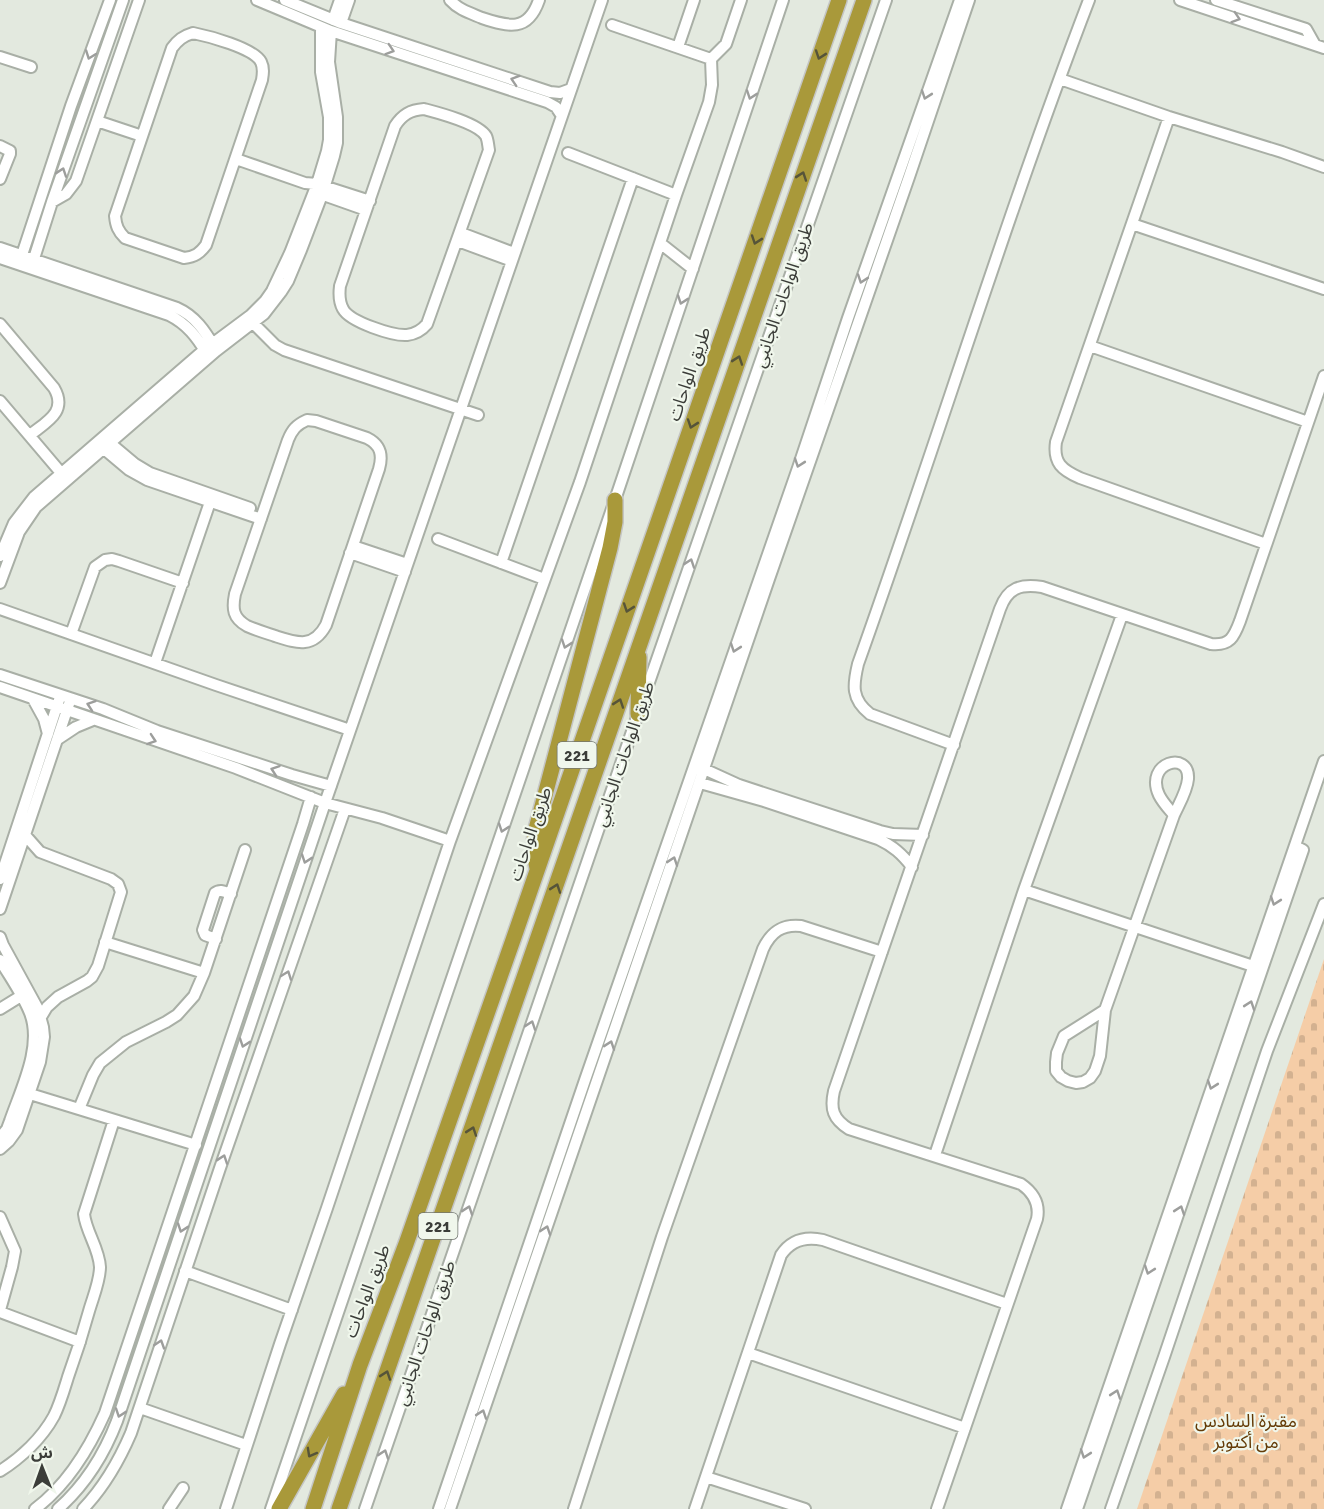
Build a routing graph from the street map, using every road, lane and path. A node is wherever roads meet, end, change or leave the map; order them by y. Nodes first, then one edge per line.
1 (110, 0) edge
2 (123, 0) edge
3 (139, 0) edge
4 (257, 0) edge
5 (285, 0) edge
6 (340, 0) edge
7 (349, 0) edge
8 (450, 0) edge
9 (539, 0) edge
10 (602, 0) edge
11 (694, 0) edge
12 (741, 0) edge
13 (783, 0) edge
14 (839, 0) edge
15 (864, 0) edge
16 (886, 0) edge
17 (960, 0) edge
18 (969, 0) edge
19 (1089, 0) edge
20 (1180, 0) edge
21 (1216, 0) edge
22 (298, 11) junction
23 (331, 25) junction
24 (612, 25) dead end
25 (371, 38) junction
26 (1319, 46) edge
27 (678, 47) junction
28 (0, 57) edge
29 (711, 59) junction
30 (31, 67) dead end
31 (938, 76) junction
32 (1060, 79) junction
33 (571, 89) junction
34 (562, 116) junction
35 (1169, 117) junction
36 (97, 122) junction
37 (142, 136) junction
38 (0, 146) edge
39 (568, 153) dead end
40 (236, 159) junction
41 (1324, 167) edge
42 (633, 178) junction
43 (0, 179) edge
44 (316, 188) junction
45 (676, 195) junction
46 (52, 202) junction
47 (368, 205) junction
48 (1132, 224) junction
49 (459, 237) junction
50 (660, 243) junction
51 (0, 248) edge
52 (513, 257) junction
53 (0, 258) edge
54 (20, 259) junction
55 (32, 263) junction
56 (693, 269) junction
57 (1324, 289) edge
58 (854, 320) junction
59 (253, 323) junction
60 (0, 324) edge
61 (1090, 346) junction
62 (210, 351) junction
63 (1324, 376) edge
64 (0, 401) edge
65 (461, 409) junction
66 (478, 415) dead end
67 (1308, 422) junction
68 (30, 435) junction
69 (107, 446) junction
70 (62, 474) junction
71 (166, 483) junction
72 (615, 500) junction
73 (210, 502) junction
74 (262, 516) junction
75 (438, 539) dead end
76 (1266, 544) junction
77 (352, 550) junction
78 (0, 556) edge
79 (501, 563) junction
80 (406, 568) junction
81 (544, 579) junction
82 (0, 583) edge
83 (183, 583) junction
84 (0, 609) edge
85 (1122, 615) junction
86 (71, 633) junction
87 (640, 642) junction
88 (155, 663) junction
89 (0, 675) edge
90 (0, 687) edge
91 (66, 696) junction
92 (33, 699) junction
93 (62, 709) junction
94 (638, 714) junction
95 (93, 720) junction
96 (350, 730) junction
97 (53, 737) junction
98 (954, 745) junction
99 (1324, 761) edge
100 (704, 769) junction
101 (700, 783) junction
102 (331, 786) junction
103 (311, 797) junction
104 (325, 803) junction
105 (345, 810) junction
106 (1174, 814) dead end
107 (25, 835) junction
108 (923, 835) junction
109 (450, 841) junction
110 (1299, 848) junction
111 (245, 850) dead end
112 (40, 852) junction
113 (13, 855) junction
114 (912, 867) junction
115 (537, 870) junction
116 (0, 879) edge
117 (1024, 890) junction
118 (1324, 904) edge
119 (0, 909) edge
120 (645, 925) junction
121 (1134, 926) junction
122 (0, 937) edge
123 (105, 942) junction
124 (882, 952) junction
125 (0, 960) edge
126 (1253, 966) junction
127 (204, 973) junction
128 (58, 997) junction
129 (27, 1001) junction
130 (0, 1009) edge
131 (1105, 1010) junction
132 (37, 1019) junction
133 (585, 1080) junction
134 (596, 1085) junction
135 (30, 1094) junction
136 (78, 1109) junction
137 (114, 1120) junction
138 (1202, 1131) junction
139 (0, 1138) edge
140 (196, 1145) junction
141 (0, 1149) edge
142 (440, 1149) junction
143 (463, 1155) junction
144 (935, 1155) junction
145 (0, 1217) edge
146 (185, 1271) junction
147 (144, 1297) junction
148 (157, 1302) junction
149 (1008, 1304) junction
150 (292, 1310) junction
151 (0, 1311) edge
152 (80, 1342) junction
153 (748, 1353) junction
154 (360, 1365) junction
155 (140, 1408) junction
156 (965, 1428) junction
157 (246, 1445) junction
158 (465, 1449) junction
159 (0, 1472) edge
160 (706, 1477) junction
161 (183, 1488) dead end
162 (35, 1509) edge
163 (58, 1509) edge
164 (83, 1509) edge
165 (169, 1509) edge
166 (225, 1509) edge
167 (271, 1509) edge
168 (279, 1509) edge
169 (313, 1509) edge
170 (339, 1509) edge
171 (365, 1509) edge
172 (439, 1509) edge
173 (450, 1509) edge
174 (574, 1509) edge
175 (695, 1509) edge
176 (804, 1509) edge
177 (937, 1509) edge
178 (1066, 1509) edge
179 (1077, 1509) edge
180 (1111, 1509) edge

1 -> 54 street
46 -> 2 street
3 - 36 street
4 - 22 street
5 - 22 street
6 - 23 street
7 - 23 street
8 - 9 street
10 - 33 street
11 - 27 street
12 - 29 street
13 -> 56 street
14 -> 115 highway, طريق الواحات / 221
87 -> 15 highway, 221
94 -> 16 street, طريق الواحات الجانبي
17 - 31 street
18 - 31 street
19 - 32 street
20 -> 26 street
21 - 26 street
22 - 23 street
23 - 25 street
23 - 44 street
24 - 27 street
33 -> 25 street
25 -> 34 street
27 - 29 street
28 - 30 street
29 - 45 street
31 - 58 street
32 - 35 street
32 - 98 street
33 - 34 street
34 - 52 street
35 - 41 street
35 - 48 street
36 - 37 street
36 - 46 street
37 - 40 street
37 - 40 street
38 - 43 street
39 - 42 street
40 - 44 street
42 - 45 street
42 - 79 street
44 - 47 street
44 - 59 street
44 - 62 street
45 - 50 street
46 - 55 street
47 - 49 street
47 - 49 street
48 - 57 street
48 - 61 street
49 - 52 street
50 - 56 street
50 - 81 street
51 - 54 street
52 - 65 street
53 - 54 street
54 - 55 street
55 - 62 street
56 -> 72 street
58 - 100 street
58 -> 120 street
59 - 62 street
59 - 65 street
60 - 68 street
61 - 67 street
61 - 76 street
62 - 69 street
62 - 70 street
63 - 67 street
64 - 68 street
65 - 66 street
65 - 80 street
67 - 76 street
68 - 70 street
69 - 71 street
69 - 82 street
70 - 78 street
71 - 73 street
71 - 74 street
72 - 115 highway
72 -> 167 street
73 - 74 street
73 - 83 street
74 - 77 street
74 - 77 street
75 - 79 street
76 - 85 street
77 - 80 street
79 - 81 street
80 - 96 street
81 - 109 street
83 - 86 street
83 - 88 street
84 - 86 street
85 - 98 street
85 - 117 street
86 - 88 street
87 - 94 highway
143 -> 87 highway, 221
88 - 96 street
89 - 91 street
90 - 92 street
91 - 93 street
102 -> 91 street
92 - 93 street
92 - 97 street
93 - 95 street
93 - 97 street
171 -> 94 street, طريق الواحات الجانبي
95 - 97 street
95 -> 103 street
96 - 102 street
97 - 107 street
97 - 113 street
98 - 108 street
99 - 110 street
100 - 101 street
100 - 108 street
101 - 114 street
120 -> 101 street
102 - 104 street
103 - 104 street
103 - 140 street
104 - 105 street
104 -> 148 street
105 - 109 street
146 -> 105 street
106 - 121 street
107 - 112 street
107 - 113 street
108 - 114 street
109 - 150 street
110 -> 126 street
138 -> 110 street
111 - 127 street
112 - 113 street
112 - 123 street
113 - 116 street
113 - 119 street
114 - 124 street
115 - 142 highway, طريق الواحات / 221
117 - 121 street
117 - 144 street
118 - 180 street
120 - 133 street
134 -> 120 street
121 - 126 street
121 - 131 street
122 - 129 street
123 - 127 street
123 - 128 street
124 - 144 street
124 - 174 street
125 - 129 street
126 -> 138 street
127 - 136 street
128 - 129 street
128 - 132 street
129 - 130 street
129 - 132 street
131 - 131 street
132 - 135 street
132 - 139 street
133 - 134 street
133 - 158 street
158 -> 134 street
135 - 136 street
135 - 141 street
136 - 137 street
137 - 140 street
137 - 152 street
138 -> 178 street
179 -> 138 street
140 - 147 street
142 - 143 highway
142 - 154 highway, طريق الواحات / 221
170 -> 143 highway, 221
144 - 149 street
145 - 151 street
146 - 150 street
155 -> 146 street
147 - 148 street
147 - 162 street
148 -> 163 street
149 - 153 street
149 - 156 street
150 - 157 street
151 - 152 street
152 - 159 street
153 - 156 street
153 - 160 street
154 -> 168 highway
154 - 169 highway, طريق الواحات / 221
155 - 157 street
155 - 164 street
156 - 177 street
157 - 166 street
158 - 172 street
158 - 173 street
160 - 175 street
160 - 176 street
161 - 165 street

